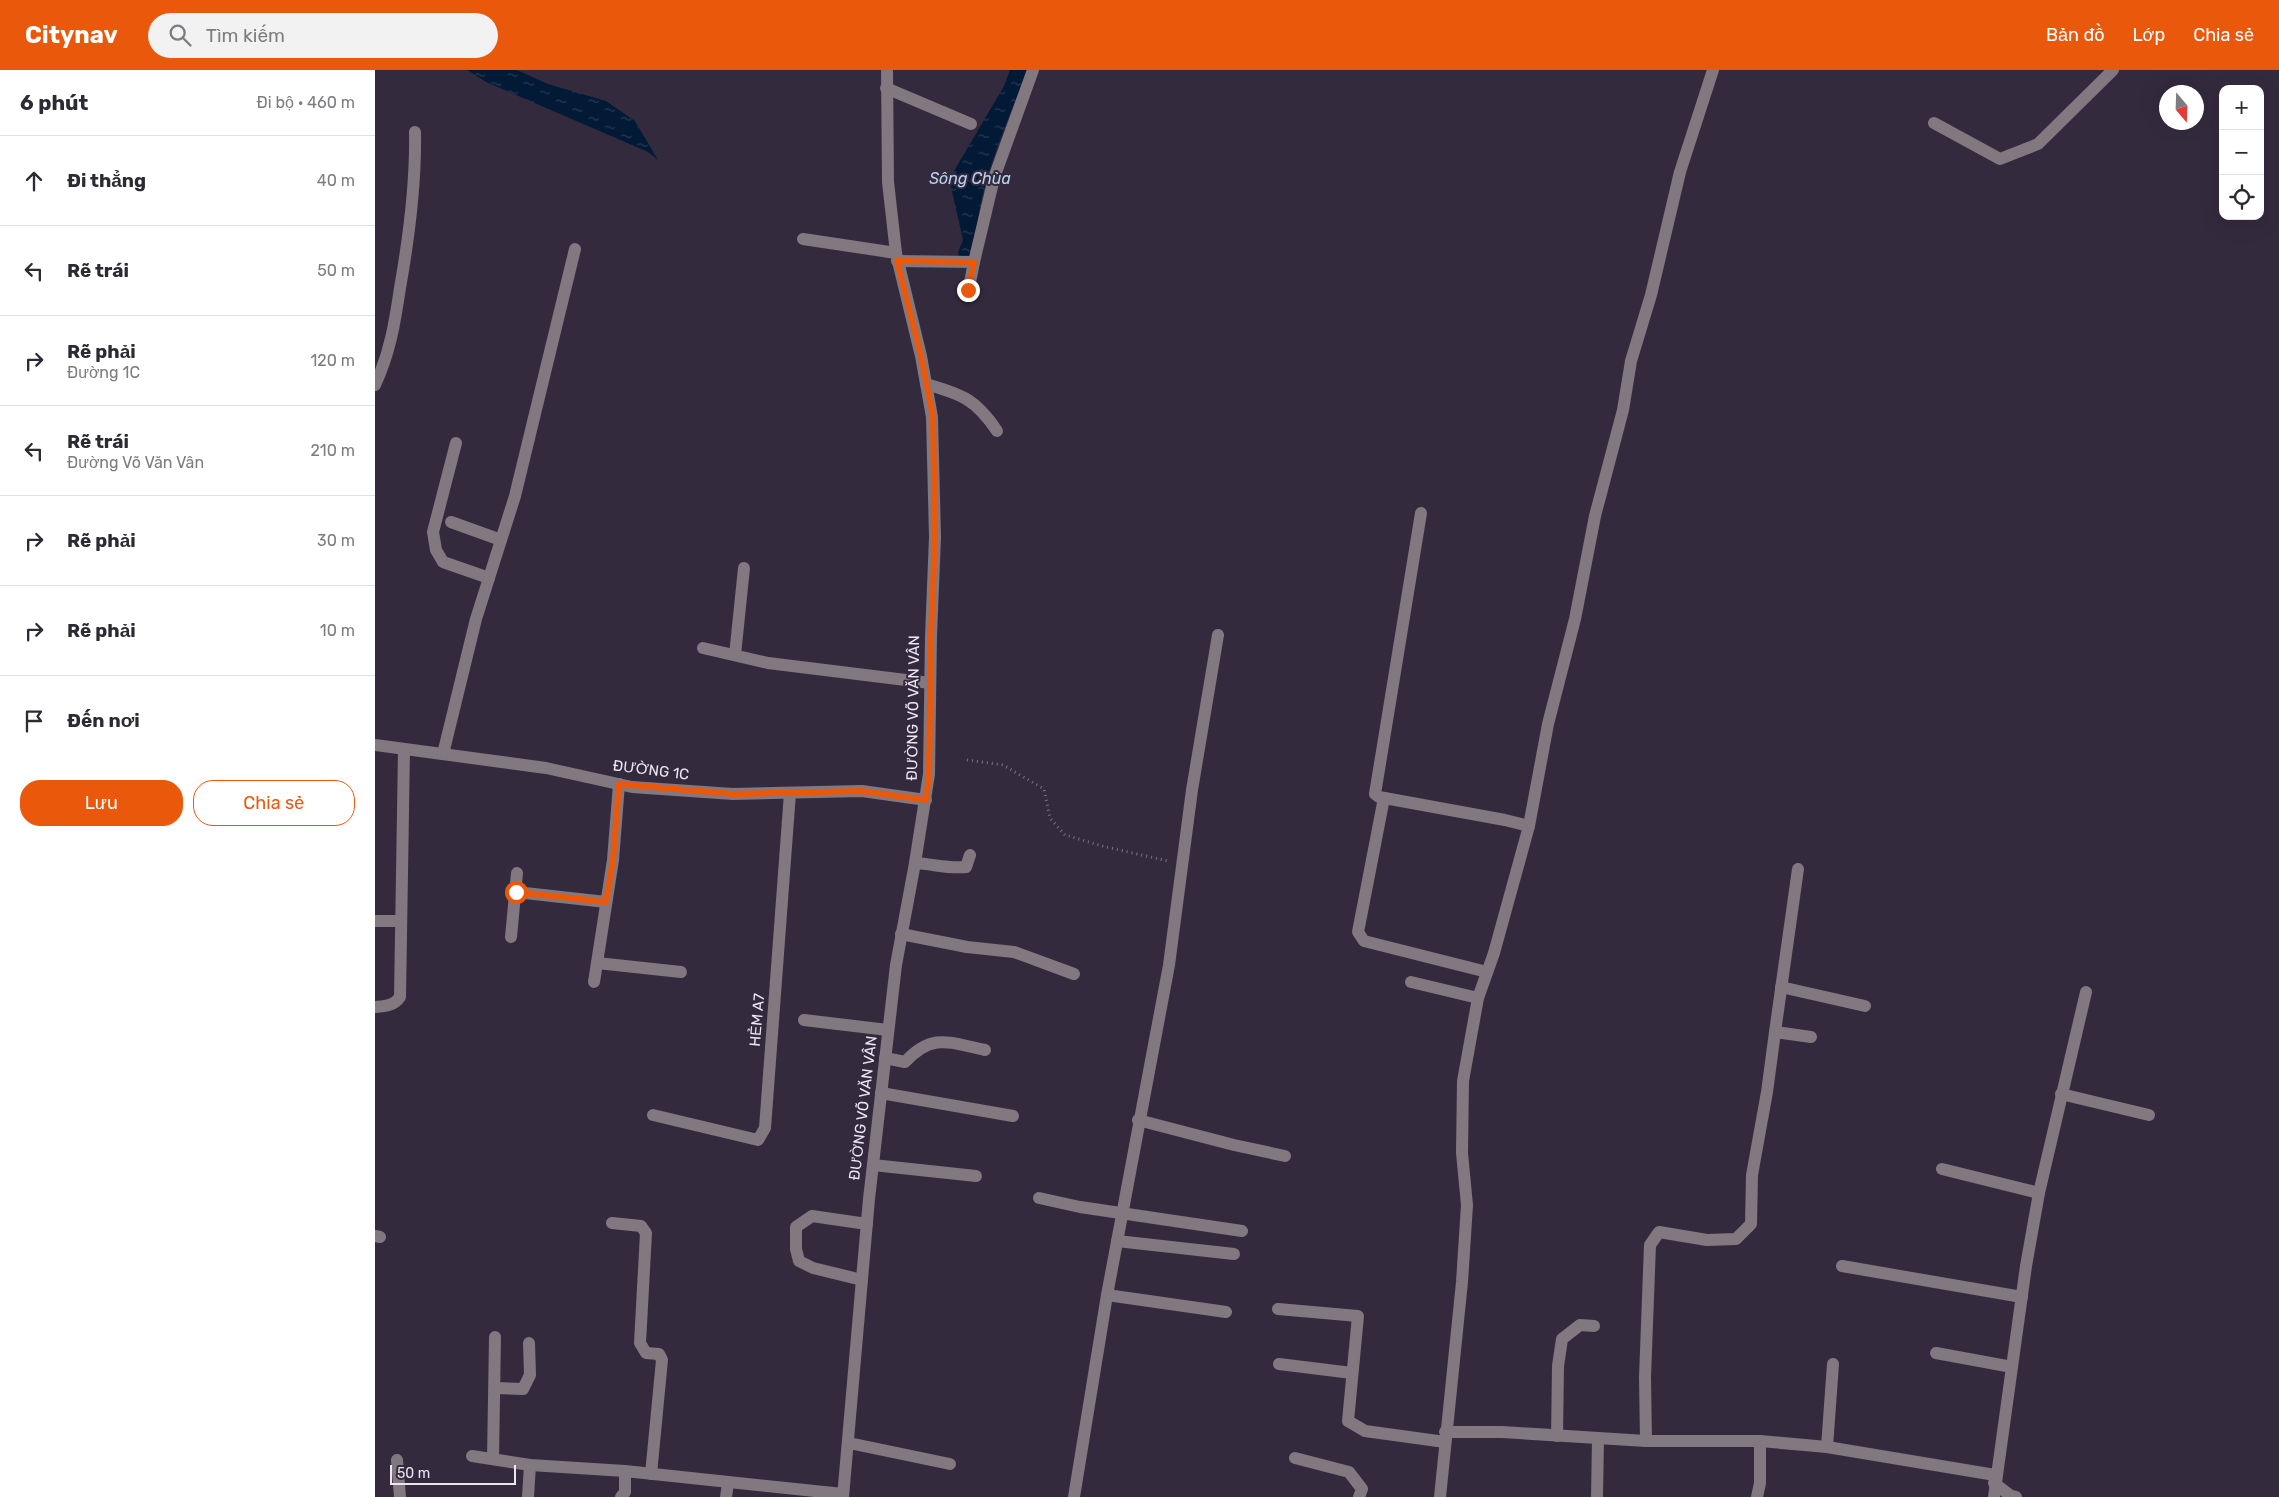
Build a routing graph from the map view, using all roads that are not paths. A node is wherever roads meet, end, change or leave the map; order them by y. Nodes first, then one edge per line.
1 (887, 70) edge
2 (1033, 70) edge
3 (1713, 70) edge
4 (2113, 70) edge
5 (886, 88) junction
6 (1934, 123) dead end
7 (971, 124) dead end
8 (415, 132) dead end
9 (803, 239) dead end
10 (575, 249) dead end
11 (897, 257) junction
12 (974, 262) junction
13 (969, 293) dead end
14 (926, 384) junction
15 (375, 385) edge
16 (997, 431) dead end
17 (456, 442) dead end
18 (1421, 513) dead end
19 (451, 522) dead end
20 (501, 540) junction
21 (744, 568) dead end
22 (489, 578) junction
23 (1218, 635) dead end
24 (703, 648) dead end
25 (735, 656) junction
26 (930, 683) junction
27 (375, 745) edge
28 (404, 750) junction
29 (443, 754) junction
30 (619, 784) junction
31 (790, 793) junction
32 (1384, 798) junction
33 (926, 800) junction
34 (1529, 826) junction
35 (970, 855) dead end
36 (915, 863) junction
37 (1798, 869) dead end
38 (517, 873) dead end
39 (516, 892) junction
40 (606, 902) junction
41 (375, 921) edge
42 (401, 921) junction
43 (901, 934) junction
44 (511, 937) dead end
45 (597, 963) junction
46 (681, 972) dead end
47 (1487, 972) junction
48 (1074, 974) dead end
49 (593, 982) dead end
50 (1411, 982) dead end
51 (1781, 988) junction
52 (2085, 992) dead end
53 (1477, 998) junction
54 (1865, 1006) dead end
55 (375, 1008) edge
56 (803, 1020) dead end
57 (888, 1030) junction
58 (1775, 1032) junction
59 (1811, 1037) dead end
60 (985, 1050) dead end
61 (885, 1058) junction
62 (881, 1093) junction
63 (2061, 1094) junction
64 (653, 1115) dead end
65 (2149, 1115) dead end
66 (1013, 1116) dead end
67 (1138, 1120) junction
68 (1285, 1156) dead end
69 (873, 1165) junction
70 (1941, 1169) dead end
71 (977, 1176) dead end
72 (2039, 1192) junction
73 (1039, 1198) dead end
74 (1122, 1212) junction
75 (612, 1223) dead end
76 (867, 1224) junction
77 (1243, 1231) dead end
78 (1117, 1241) junction
79 (1234, 1254) dead end
80 (1842, 1266) dead end
81 (862, 1280) junction
82 (1107, 1295) junction
83 (2022, 1296) junction
84 (1278, 1309) dead end
85 (1226, 1312) dead end
86 (1594, 1326) dead end
87 (495, 1336) dead end
88 (529, 1343) dead end
89 (1936, 1353) dead end
90 (1279, 1364) dead end
91 (1833, 1364) dead end
92 (2012, 1367) junction
93 (1352, 1373) junction
94 (495, 1388) junction
95 (1557, 1436) junction
96 (1445, 1437) junction
97 (1598, 1439) junction
98 (1760, 1440) junction
99 (1646, 1441) junction
100 (849, 1443) junction
101 (1827, 1447) junction
102 (472, 1456) dead end
103 (1295, 1458) dead end
104 (493, 1459) junction
105 (397, 1460) dead end
106 (950, 1464) dead end
107 (530, 1465) junction
108 (625, 1471) junction
109 (651, 1474) junction
110 (1995, 1479) junction
111 (728, 1483) junction
112 (843, 1496) edge
113 (400, 1497) edge
114 (528, 1497) edge
115 (621, 1497) edge
116 (726, 1497) edge
117 (1074, 1497) edge
118 (1359, 1497) edge
119 (1440, 1497) edge
120 (1597, 1497) edge
121 (1757, 1497) edge
122 (1994, 1497) edge
123 (2016, 1497) edge

1 - 5 street, ĐƯỜNG VÕ VĂN VÂN
2 - 12 street
3 - 34 street
4 - 6 street
5 - 7 street
5 - 11 street, ĐƯỜNG VÕ VĂN VÂN
8 - 15 street
9 - 11 street
10 - 20 street
11 - 12 street
11 - 14 street, ĐƯỜNG VÕ VĂN VÂN
12 - 13 street
14 - 16 street
14 - 26 street, ĐƯỜNG VÕ VĂN VÂN
17 - 22 street
18 - 32 street
19 - 20 street
20 - 22 street
21 - 25 street
22 - 29 street
23 - 67 street
24 - 25 street
25 - 26 street
26 - 33 street, ĐƯỜNG VÕ VĂN VÂN
27 - 28 street, ĐƯỜNG 1C
28 - 29 street, ĐƯỜNG 1C
28 - 42 street
29 - 30 street, ĐƯỜNG 1C
30 - 31 street, ĐƯỜNG 1C
30 - 40 street
31 - 33 street, ĐƯỜNG 1C
31 - 64 street, HẺM A7
32 - 34 street
32 - 47 street
33 - 36 street, ĐƯỜNG VÕ VĂN VÂN
34 - 47 street
35 - 36 street
36 - 43 street, ĐƯỜNG VÕ VĂN VÂN
37 - 51 street
38 - 39 street
39 - 40 street
39 - 44 street
40 - 45 street
41 - 42 street
42 - 55 street
43 - 48 street
43 - 57 street, ĐƯỜNG VÕ VĂN VÂN
45 - 46 street
45 - 49 street
47 - 53 street
50 - 53 street
51 - 54 street
51 - 58 street
52 - 63 street
53 - 96 street
56 - 57 street
57 - 61 street, ĐƯỜNG VÕ VĂN VÂN
58 - 59 street
58 - 99 street
60 - 61 street
61 - 62 street, ĐƯỜNG VÕ VĂN VÂN
62 - 66 street
62 - 69 street, ĐƯỜNG VÕ VĂN VÂN
63 - 65 street
63 - 72 street
67 - 68 street
67 - 74 street
69 - 71 street
69 - 76 street, ĐƯỜNG VÕ VĂN VÂN
70 - 72 street
72 - 83 street
73 - 74 street
74 - 77 street
74 - 78 street
75 - 109 street
76 - 81 street, ĐƯỜNG VÕ VĂN VÂN
76 - 81 street
78 - 79 street
78 - 82 street
80 - 83 street
81 - 100 street, ĐƯỜNG VÕ VĂN VÂN
82 - 85 street
82 - 117 street
83 - 92 street
84 - 93 street
86 - 95 street
87 - 94 street
88 - 94 street
89 - 92 street
90 - 93 street
91 - 101 street
92 - 110 street
93 - 96 street
94 - 104 street
95 - 96 street
95 - 97 street
96 - 119 street
97 - 99 street
97 - 120 street
98 - 99 street
98 - 101 street
98 - 121 street
100 - 106 street
100 - 112 street, ĐƯỜNG VÕ VĂN VÂN
101 - 110 street
102 - 104 street
103 - 118 street
104 - 107 street
105 - 113 street
107 - 108 street
107 - 114 street
108 - 109 street
108 - 115 street
109 - 111 street
110 - 122 street
110 - 123 street
111 - 112 street
111 - 116 street

